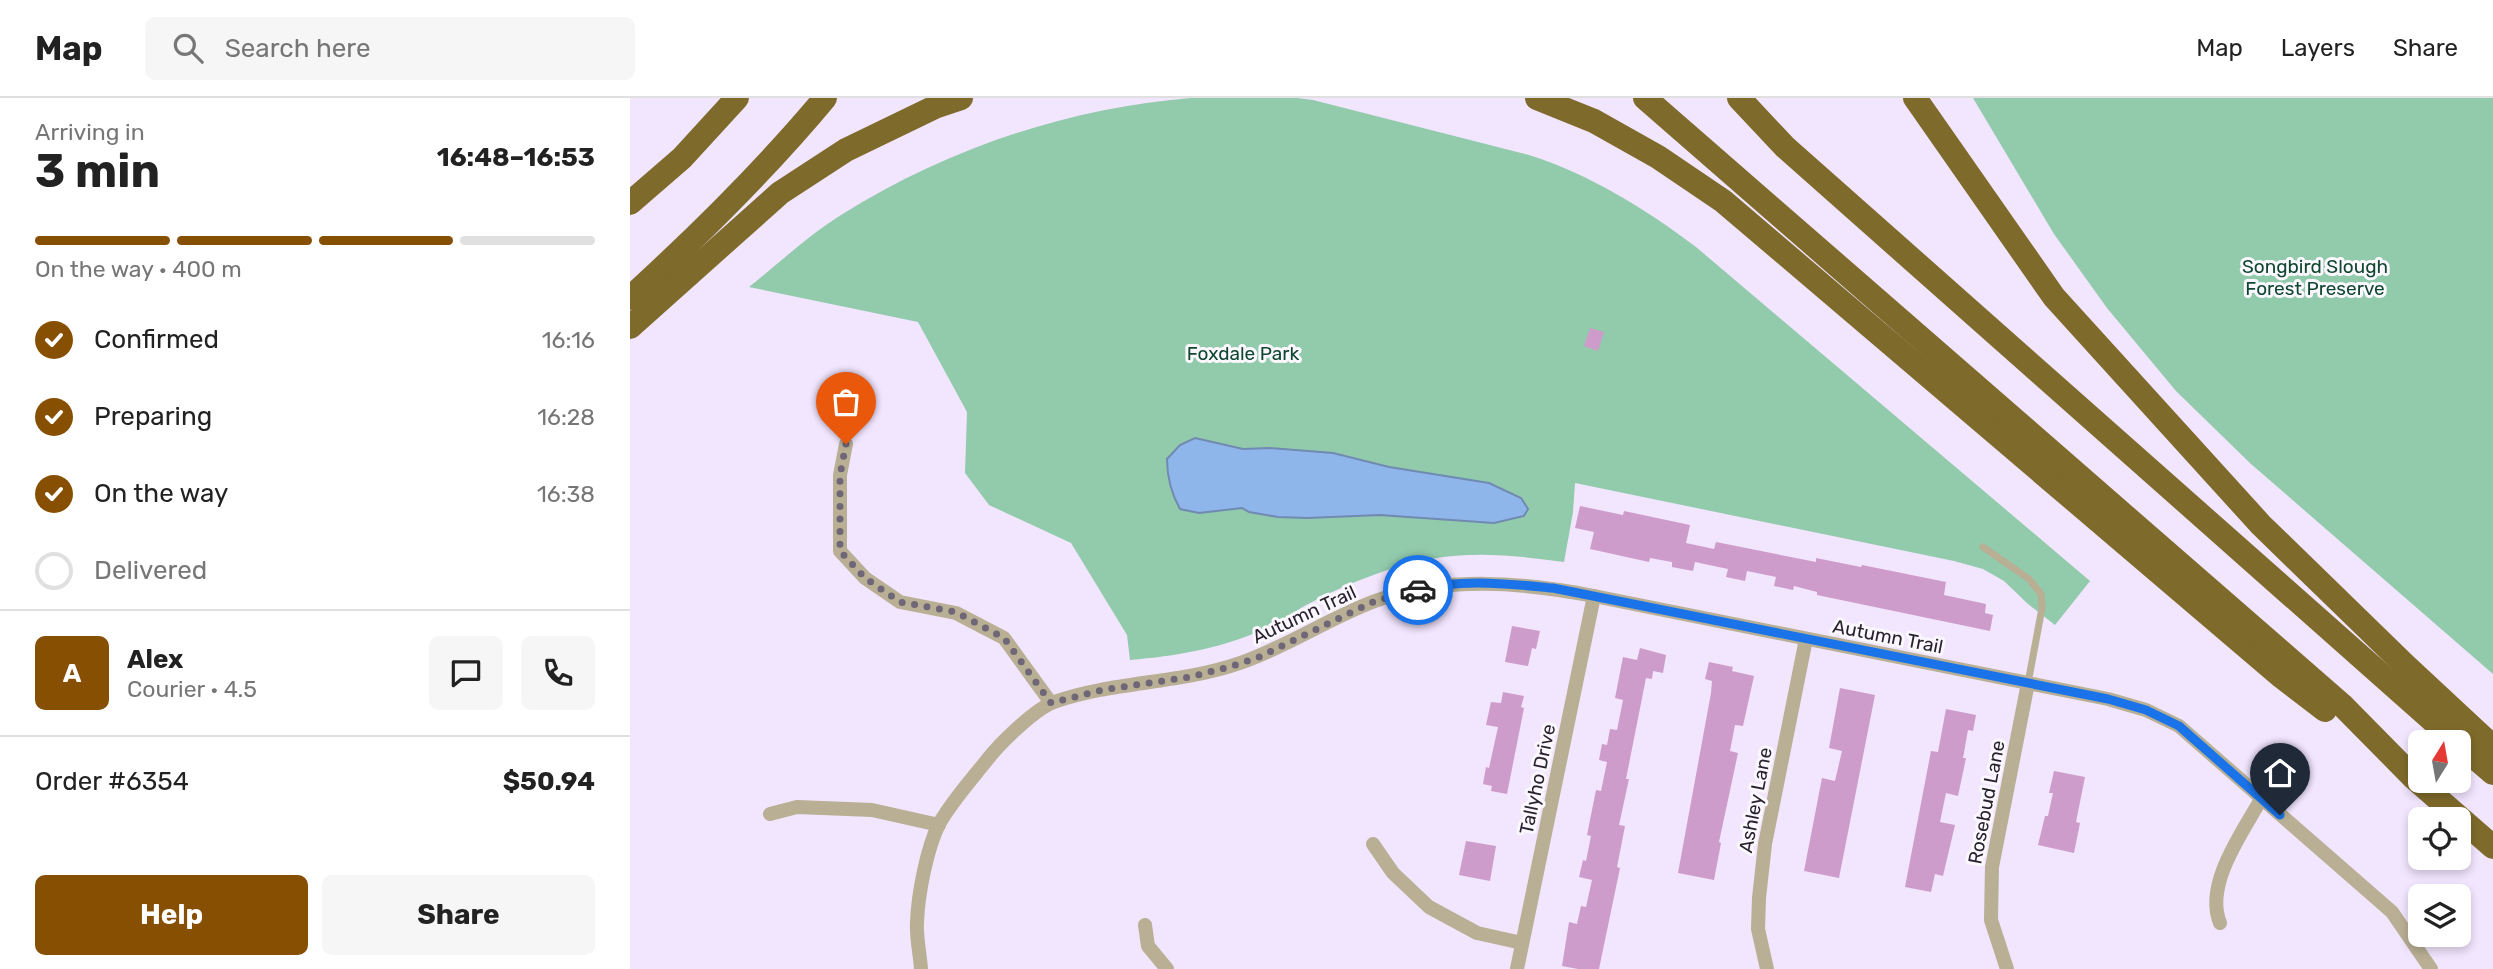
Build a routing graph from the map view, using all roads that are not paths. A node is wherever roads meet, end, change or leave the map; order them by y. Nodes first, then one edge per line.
1 (737, 98) edge
2 (825, 98) edge
3 (961, 98) edge
4 (1536, 98) edge
5 (1645, 98) edge
6 (1739, 98) edge
7 (1915, 98) edge
8 (630, 203) edge
9 (630, 298) edge
10 (630, 327) edge
11 (846, 444) dead end
12 (1983, 547) dead end
13 (1594, 596) junction
14 (1806, 639) junction
15 (2028, 683) junction
16 (1051, 703) junction
17 (2443, 730) edge
18 (2493, 747) edge
19 (2471, 755) edge
20 (2408, 772) edge
21 (2408, 773) edge
22 (2493, 774) edge
23 (2431, 793) edge
24 (2261, 799) junction
25 (770, 814) dead end
26 (939, 825) junction
27 (1373, 844) dead end
28 (2493, 847) edge
29 (2220, 923) dead end
30 (1145, 925) dead end
31 (1522, 943) junction
32 (921, 969) edge
33 (1167, 969) edge
34 (1517, 969) edge
35 (1767, 969) edge
36 (2007, 969) edge
37 (2431, 969) edge

1 - 8 highway
2 - 9 highway
3 - 10 highway
4 - 21 highway
5 - 20 highway
6 - 17 highway
7 - 18 highway
11 - 16 street
12 - 15 lane
13 - 14 street, Autumn Trail
13 - 16 street, Autumn Trail
13 - 31 street, Tallyho Drive
14 - 15 street, Autumn Trail
14 - 35 street, Ashley Lane
15 - 24 street, Autumn Trail
15 - 36 street, Rosebud Lane
16 - 26 street, Autumn Trail
19 - 22 highway
23 - 28 highway
24 - 29 street
24 - 37 street, Autumn Trail
25 - 26 street
26 - 32 street, Autumn Trail
27 - 31 street
30 - 33 street
31 - 34 street, Tallyho Drive

